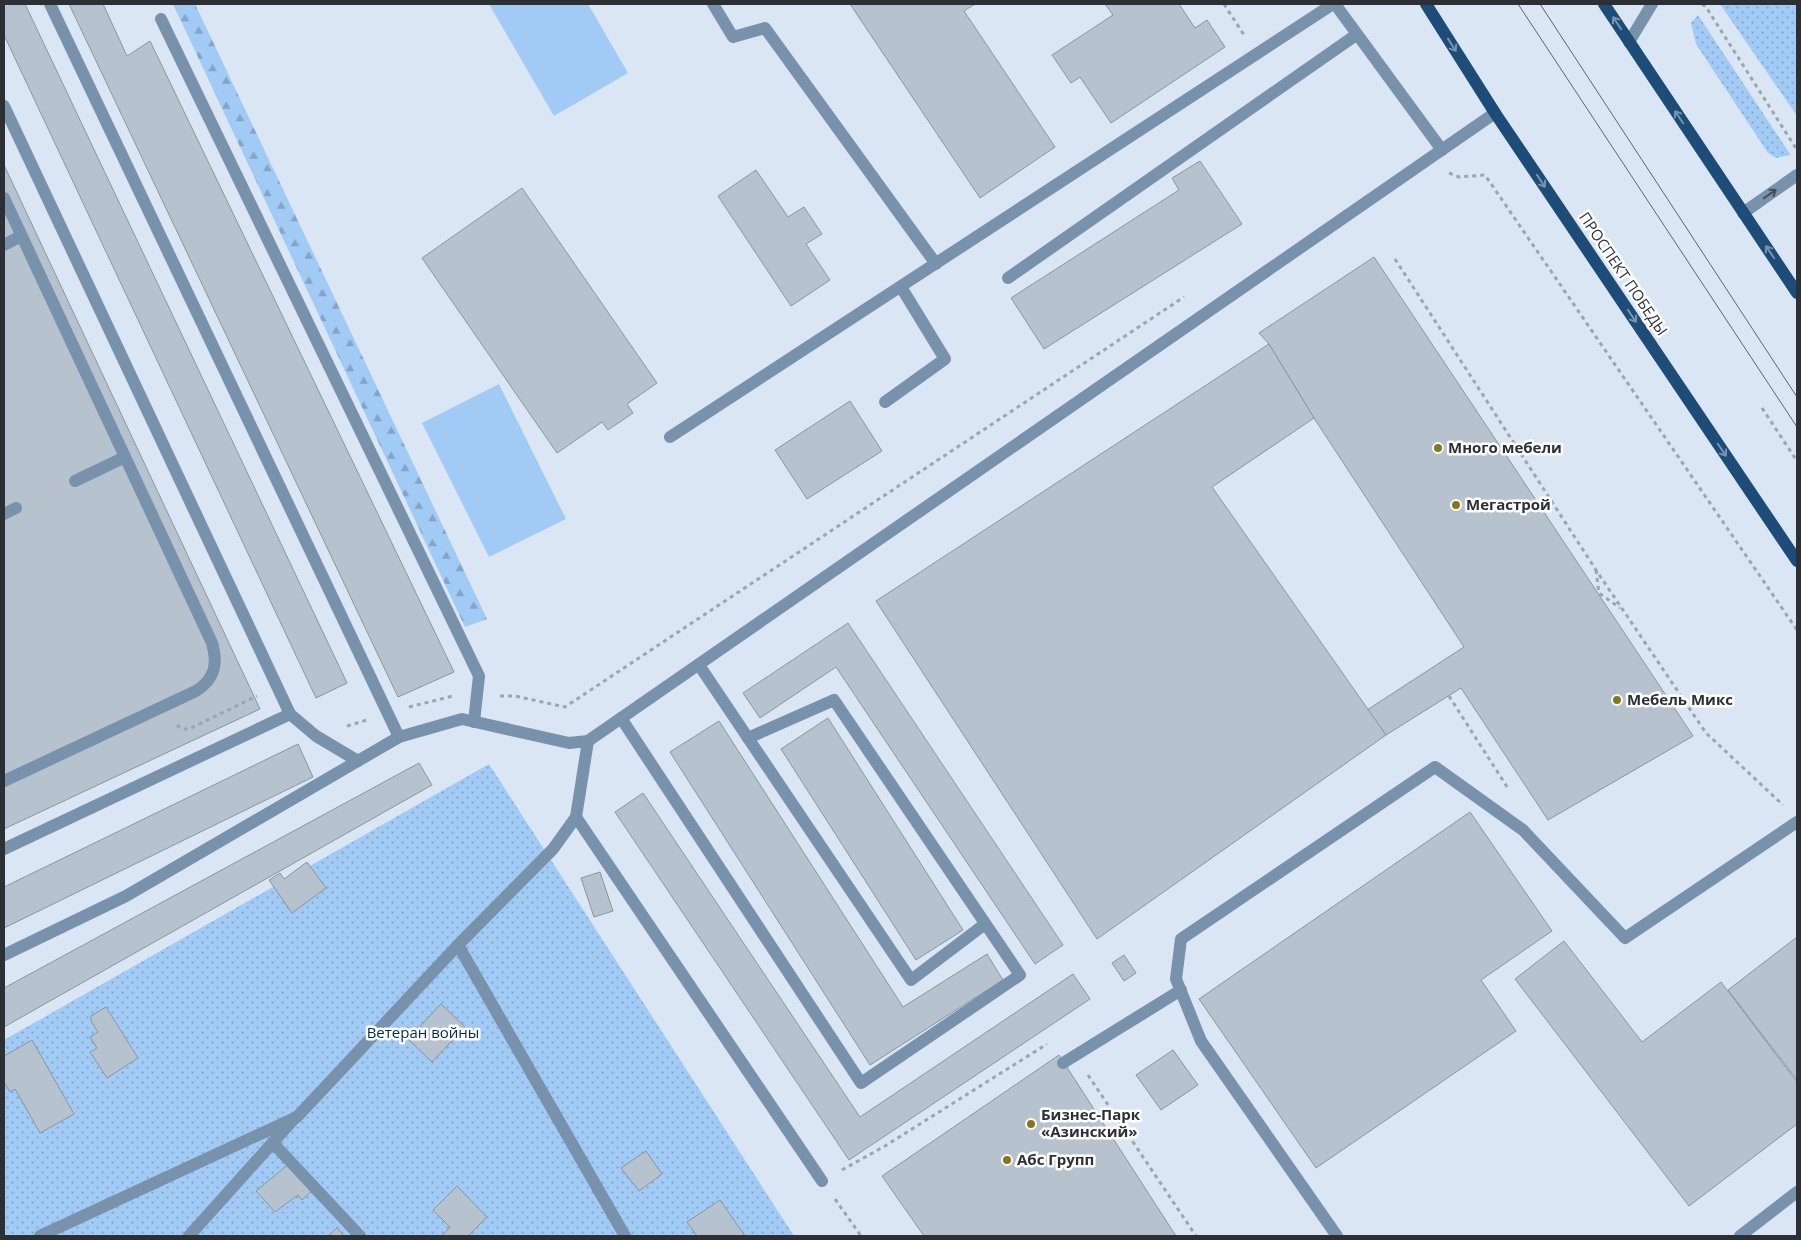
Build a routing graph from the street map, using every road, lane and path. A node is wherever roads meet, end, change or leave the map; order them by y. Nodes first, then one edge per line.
1 (50, 4) edge
2 (712, 4) edge
3 (1224, 4) edge
4 (1334, 4) edge
5 (1426, 4) edge
6 (1604, 4) edge
7 (1652, 4) edge
8 (1702, 4) edge
9 (161, 18) dead end
10 (1356, 35) junction
11 (1630, 42) junction
12 (1258, 55) junction
13 (4, 106) edge
14 (1495, 113) junction
15 (1442, 150) junction
16 (1797, 150) edge
17 (1426, 161) junction
18 (1797, 175) edge
19 (4, 198) edge
20 (1743, 213) junction
21 (22, 236) junction
22 (4, 245) edge
23 (1395, 259) dead end
24 (936, 264) junction
25 (1008, 278) dead end
26 (900, 287) junction
27 (1797, 293) edge
28 (1189, 294) dead end
29 (885, 402) dead end
30 (1762, 408) dead end
31 (670, 437) dead end
32 (125, 457) junction
33 (1797, 461) edge
34 (75, 480) tunnel mouth
35 (16, 508) tunnel mouth
36 (4, 514) edge
37 (1797, 561) edge
38 (1596, 570) junction
39 (1623, 610) junction
40 (1797, 630) edge
41 (699, 665) junction
42 (477, 696) junction
43 (1448, 696) dead end
44 (255, 698) dead end
45 (387, 713) junction
46 (290, 714) junction
47 (622, 718) junction
48 (474, 722) junction
49 (198, 724) dead end
50 (340, 727) dead end
51 (399, 737) junction
52 (748, 738) junction
53 (588, 741) junction
54 (358, 761) junction
55 (4, 781) edge
56 (576, 817) junction
57 (1794, 817) edge
58 (1523, 830) junction
59 (4, 849) edge
60 (985, 924) junction
61 (458, 945) junction
62 (4, 955) edge
63 (1180, 990) junction
64 (1075, 1056) junction
65 (1063, 1062) dead end
66 (297, 1117) junction
67 (273, 1143) junction
68 (822, 1181) junction
69 (1797, 1192) edge
70 (40, 1236) edge
71 (188, 1236) edge
72 (360, 1236) edge
73 (624, 1236) edge
74 (861, 1236) edge
75 (1196, 1236) edge
76 (1337, 1236) edge
77 (1740, 1236) edge

1 - 45 street
2 - 24 street
3 - 12 path
4 - 10 street
4 - 12 street
5 -> 14 main road, ПРОСПЕКТ ПОБЕДЫ
11 -> 6 main road
7 - 11 street
8 - 16 path
9 - 42 street
10 - 15 street
10 - 25 street
20 -> 11 main road
12 - 24 street
13 - 46 street
14 - 15 street
14 -> 37 main road, ПРОСПЕКТ ПОБЕДЫ
15 - 17 street
17 - 40 path
17 - 41 street
20 -> 18 street
19 - 21 street
27 -> 20 main road
21 - 22 street
21 - 32 street
23 - 38 path
24 - 26 street
26 - 29 street
26 - 31 street
28 - 42 path
30 - 33 path
32 - 34 street
32 - 55 street
35 - 36 street
38 - 39 path
38 - 39 path
39 - 57 path
41 - 47 street
41 - 52 street
42 - 45 path
42 - 48 street
43 - 58 path
44 - 49 path
45 - 50 path
45 - 51 street
46 - 54 street
46 - 59 street
47 - 53 street
47 - 60 street
48 - 51 street
48 - 53 street
51 - 54 street
52 - 60 street
52 - 60 street
53 - 56 street
54 - 62 street
56 - 61 street
56 - 68 street
57 - 58 street
58 - 63 street
61 - 66 street
61 - 73 street
63 - 64 street
63 - 76 street
64 - 65 street
64 - 68 path
64 - 75 path
66 - 67 street
66 - 70 street
67 - 71 street
67 - 72 street
68 - 74 path
69 - 77 street

